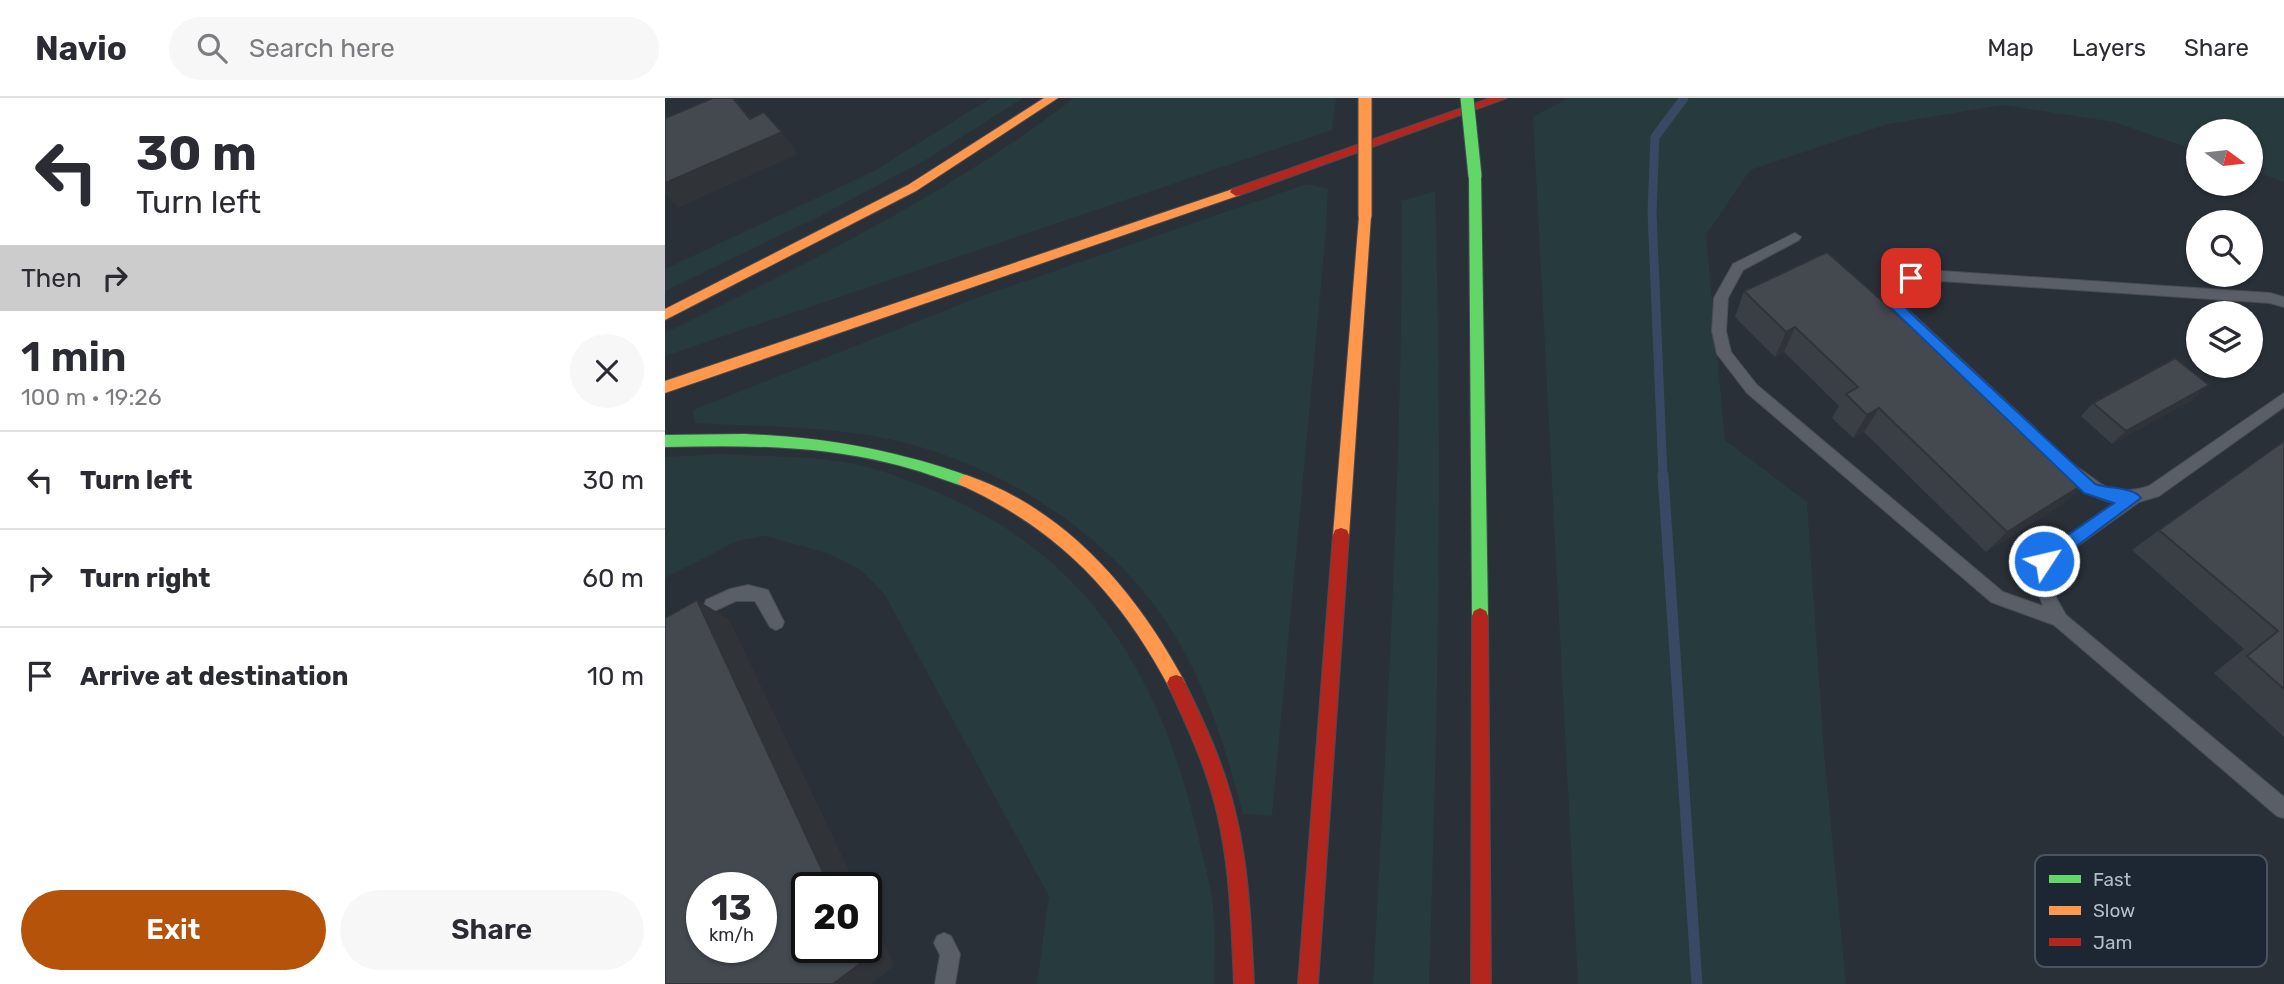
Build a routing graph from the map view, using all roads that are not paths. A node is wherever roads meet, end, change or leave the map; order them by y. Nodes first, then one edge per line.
1 (1052, 98) edge
2 (1364, 98) edge
3 (1467, 98) edge
4 (1501, 98) edge
5 (1375, 124) dead end
6 (1349, 132) dead end
7 (1795, 237) dead end
8 (2284, 302) edge
9 (665, 315) edge
10 (665, 387) edge
11 (2284, 399) edge
12 (665, 441) edge
13 (2040, 442) edge
14 (2060, 460) edge
15 (2133, 498) junction
16 (712, 605) dead end
17 (2060, 620) junction
18 (776, 622) dead end
19 (2280, 803) edge
20 (944, 943) dead end
21 (945, 984) edge
22 (1244, 984) edge
23 (1308, 984) edge
24 (1481, 984) edge

1 - 9 highway
2 - 23 highway, bridge
3 - 24 highway, bridge
4 - 10 highway
5 - 6 highway
7 - 17 lane
8 - 13 lane
11 - 15 lane
12 - 22 highway
14 - 15 lane
15 - 17 lane
16 - 18 lane
17 - 19 lane
20 - 21 lane

